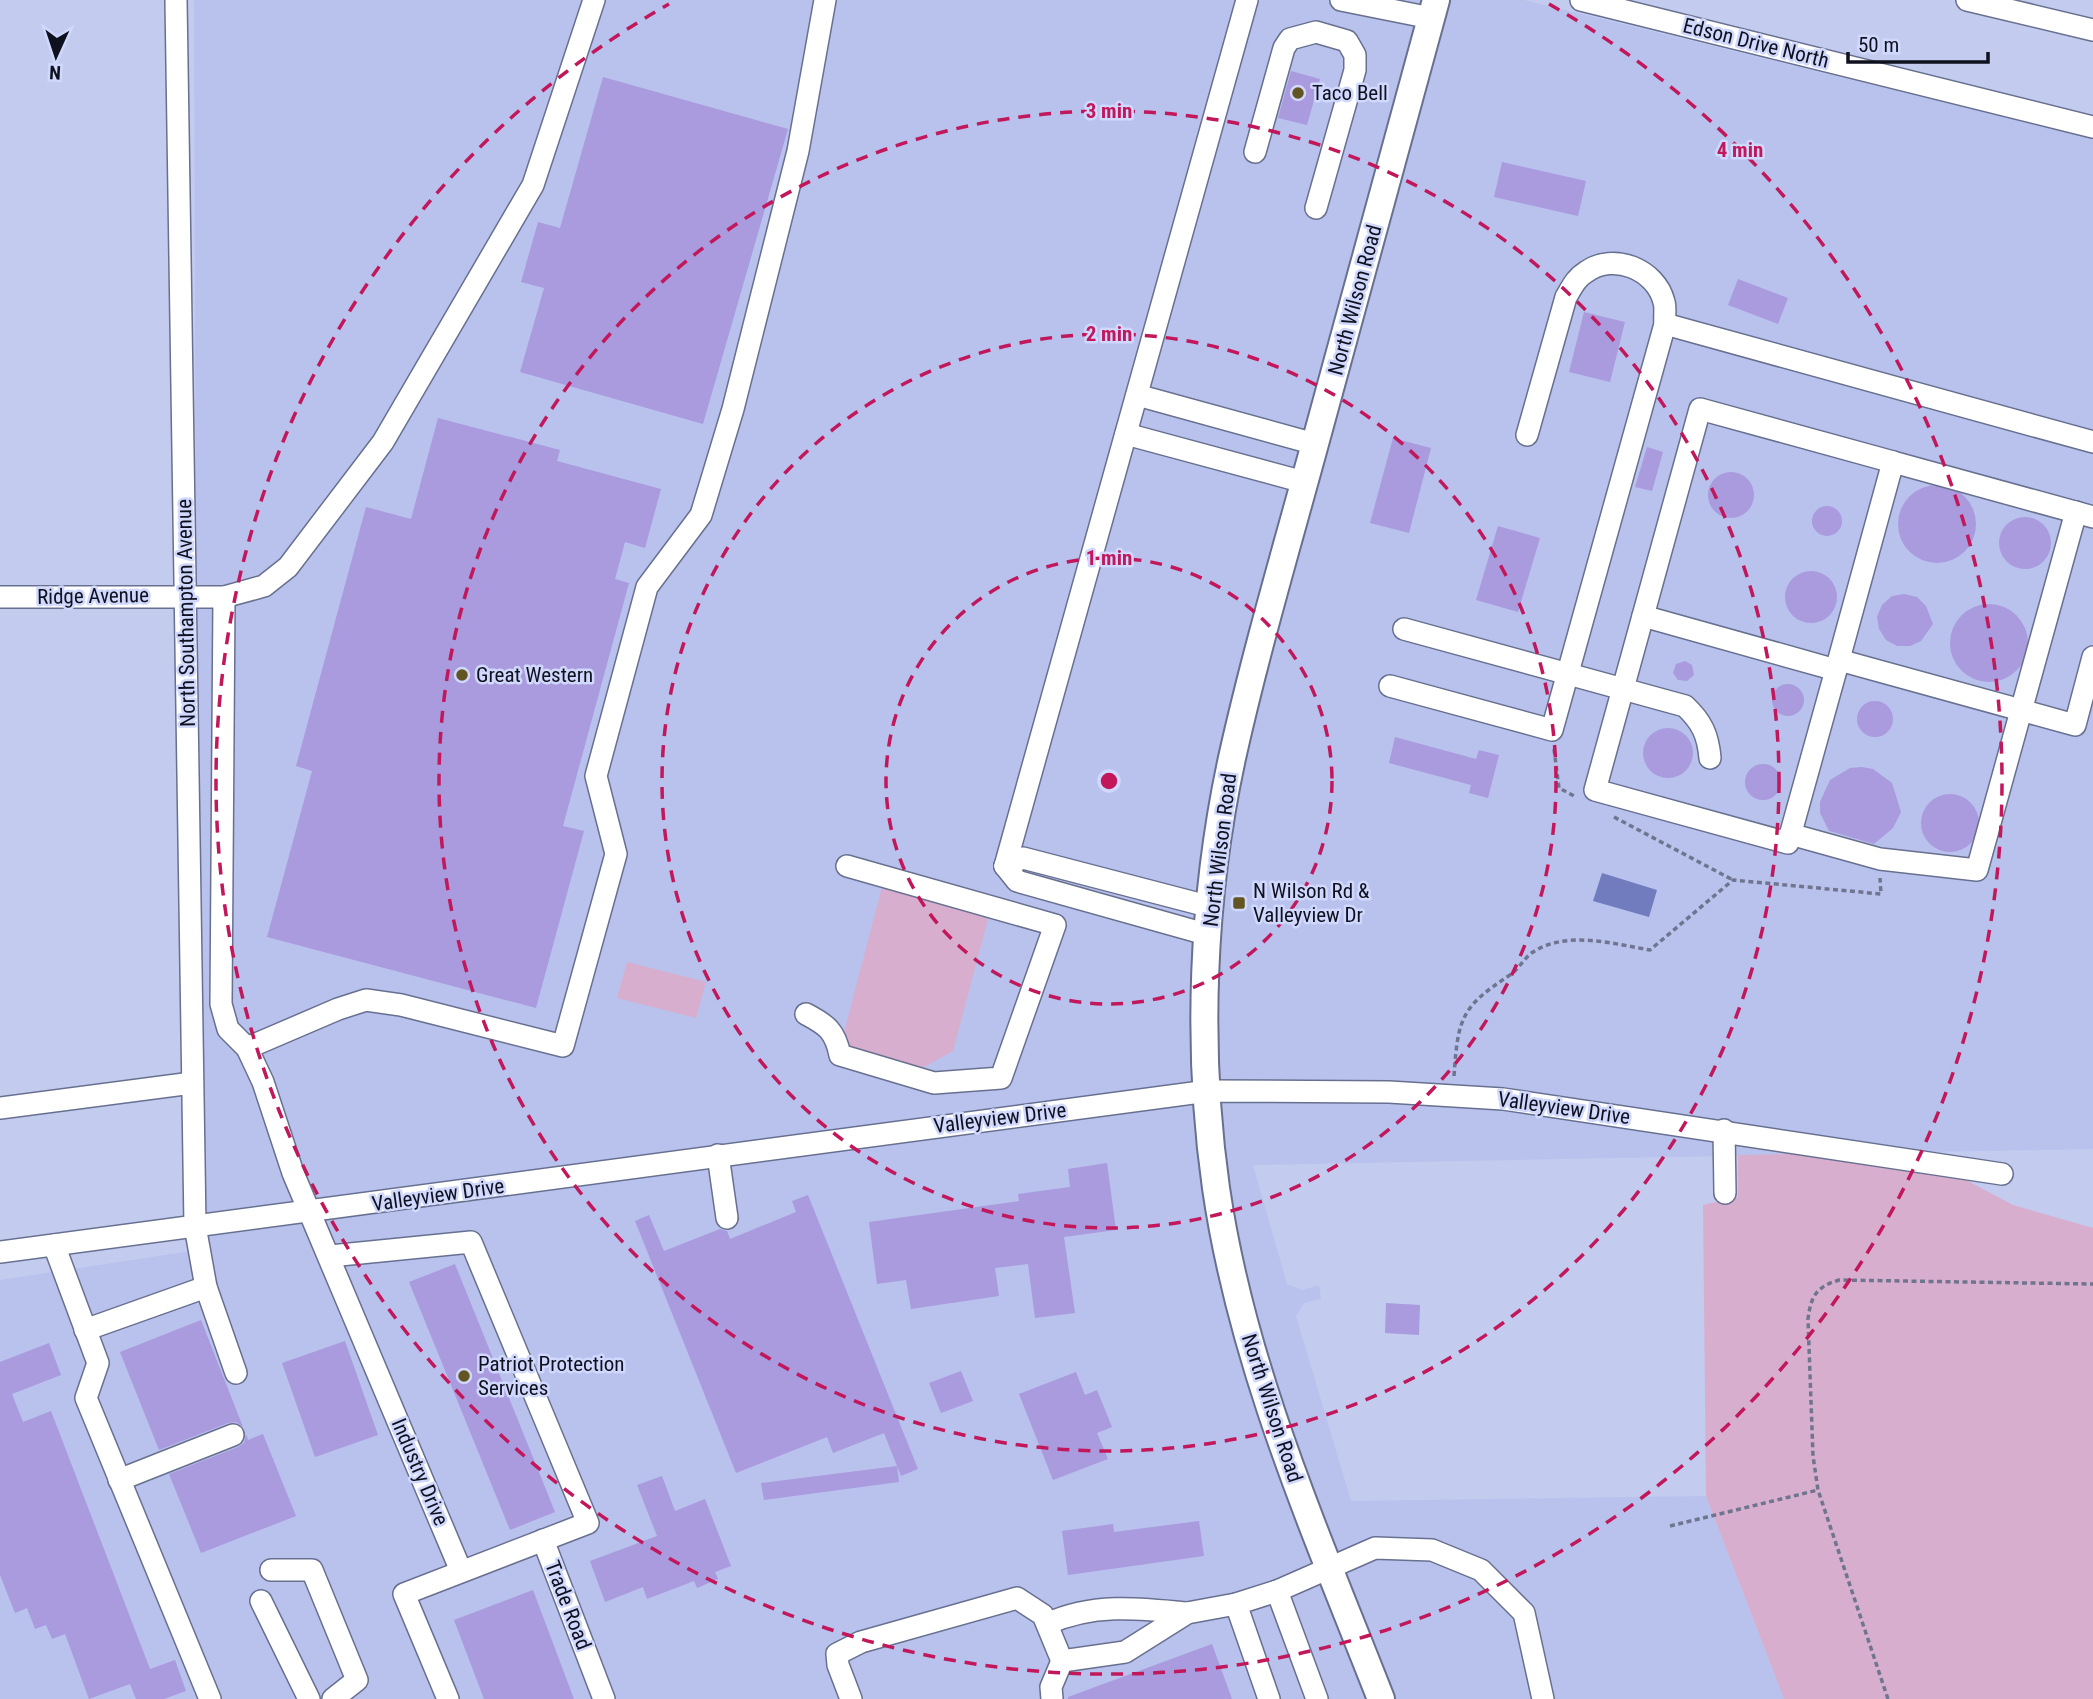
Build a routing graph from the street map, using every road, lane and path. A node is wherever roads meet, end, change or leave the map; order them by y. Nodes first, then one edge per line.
1 (176, 0) edge
2 (594, 0) edge
3 (825, 0) edge
4 (1247, 0) edge
5 (1341, 0) edge
6 (1581, 0) edge
7 (1967, 0) edge
8 (1434, 9) edge
9 (2093, 30) edge
10 (2093, 127) edge
11 (1255, 152) dead end
12 (1316, 208) dead end
13 (1665, 324) junction
14 (1137, 395) junction
15 (1126, 434) junction
16 (1527, 435) dead end
17 (2093, 442) edge
18 (1315, 444) junction
19 (1893, 462) junction
20 (1304, 482) junction
21 (2084, 514) edge
22 (185, 595) junction
23 (0, 597) edge
24 (224, 597) junction
25 (1643, 616) junction
26 (1404, 629) dead end
27 (2093, 657) edge
28 (1838, 665) junction
29 (1567, 674) junction
30 (1390, 686) dead end
31 (1622, 689) junction
32 (2021, 710) junction
33 (1710, 758) dead end
34 (1790, 834) junction
35 (1880, 859) junction
36 (846, 866) dead end
37 (1005, 866) junction
38 (1063, 894) junction
39 (1211, 907) junction
40 (1055, 925) junction
41 (1209, 935) junction
42 (806, 1014) dead end
43 (247, 1048) junction
44 (192, 1083) junction
45 (1208, 1091) junction
46 (1453, 1094) junction
47 (0, 1108) edge
48 (1724, 1130) junction
49 (718, 1155) junction
50 (2002, 1174) dead end
51 (1725, 1193) dead end
52 (310, 1213) junction
53 (727, 1218) dead end
54 (195, 1226) junction
55 (54, 1245) junction
56 (0, 1252) edge
57 (330, 1256) junction
58 (2093, 1284) edge
59 (206, 1287) junction
60 (85, 1330) junction
61 (236, 1373) dead end
62 (233, 1435) dead end
63 (119, 1480) junction
64 (1818, 1490) junction
65 (1670, 1526) dead end
66 (543, 1540) junction
67 (1329, 1567) junction
68 (271, 1570) dead end
69 (461, 1570) junction
70 (1277, 1591) junction
71 (261, 1601) dead end
72 (1236, 1604) junction
73 (1187, 1613) junction
74 (1047, 1624) junction
75 (1062, 1661) junction
76 (210, 1699) edge
77 (309, 1699) edge
78 (333, 1699) edge
79 (448, 1699) edge
80 (604, 1699) edge
81 (851, 1699) edge
82 (1052, 1699) edge
83 (1269, 1699) edge
84 (1317, 1699) edge
85 (1381, 1699) edge
86 (1544, 1699) edge
87 (1888, 1699) edge

1 - 22 street, North Southampton Avenue
2 - 24 street, Ridge Avenue
3 - 43 street
4 - 14 street
5 - 8 street
6 - 10 street, Edson Drive North
7 - 9 street
8 - 18 main road, North Wilson Road
11 - 12 street
13 - 16 street
13 - 17 street
13 - 29 street
14 - 15 street
14 - 18 street
15 - 20 street
15 - 37 street
18 - 20 main road, North Wilson Road
19 - 21 street
19 - 25 street
19 - 28 street
20 - 39 main road, North Wilson Road
21 - 32 street
22 - 23 street, Ridge Avenue
22 - 24 street, Ridge Avenue
22 - 44 street, North Southampton Avenue
24 - 43 street, Industry Drive
25 - 28 street
25 - 31 street
26 - 29 street
27 - 32 street
28 - 32 street
28 - 34 street
29 - 30 street
29 - 31 street
31 - 33 street
31 - 34 street
32 - 35 street
34 - 35 street
35 - 46 path
36 - 40 street
37 - 38 street
37 - 39 street
38 - 40 street
38 - 41 street
39 - 41 main road, North Wilson Road
40 - 42 street
41 - 45 main road, North Wilson Road
43 - 52 street, Industry Drive
44 - 47 street
44 - 54 street, North Southampton Avenue
45 - 46 street, Valleyview Drive
45 - 49 street, Valleyview Drive
45 - 67 main road, North Wilson Road
46 - 48 street, Valleyview Drive
48 - 50 street, Valleyview Drive
48 - 51 street
49 - 52 street, Valleyview Drive
49 - 53 street
52 - 54 street, Valleyview Drive
52 - 57 street, Industry Drive
54 - 55 street, Valleyview Drive
54 - 59 street, North Southampton Avenue
55 - 56 street, Valleyview Drive
55 - 60 street
57 - 66 street, Trade Road
57 - 69 street, Industry Drive
58 - 64 path
59 - 60 street
59 - 61 street, North Southampton Avenue
60 - 63 street
62 - 63 street
63 - 76 street
64 - 65 path
64 - 87 path
66 - 69 street
66 - 80 street, Trade Road
67 - 70 street
67 - 85 main road, North Wilson Road
67 - 86 street
68 - 78 street
69 - 79 street
70 - 72 street
70 - 84 street
71 - 77 street
72 - 73 street
72 - 83 street
73 - 74 street
73 - 75 street
74 - 75 street
74 - 81 street
75 - 82 street

